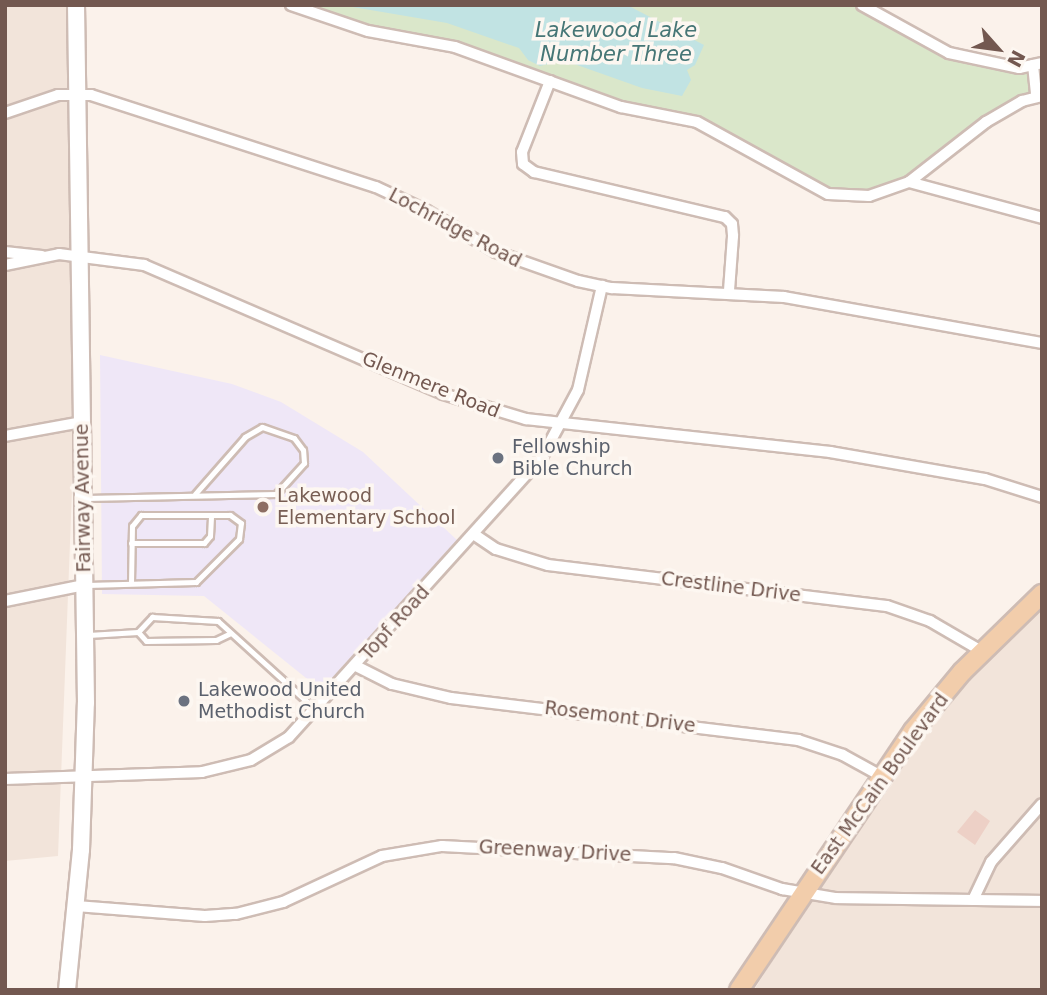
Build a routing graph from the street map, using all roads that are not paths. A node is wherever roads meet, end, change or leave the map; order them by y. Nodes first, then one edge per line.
1 (76, 5) edge
2 (291, 5) edge
3 (862, 5) edge
4 (1037, 64) edge
5 (550, 82) junction
6 (78, 93) junction
7 (1039, 96) edge
8 (5, 113) edge
9 (909, 182) junction
10 (1042, 218) edge
11 (5, 252) edge
12 (81, 255) junction
13 (42, 256) junction
14 (5, 265) edge
15 (602, 286) junction
16 (729, 291) junction
17 (1042, 343) edge
18 (82, 422) junction
19 (562, 426) junction
20 (5, 436) edge
21 (195, 494) junction
22 (1042, 497) edge
23 (83, 498) junction
24 (211, 515) junction
25 (475, 535) junction
26 (131, 543) junction
27 (131, 583) junction
28 (84, 585) junction
29 (1042, 594) edge
30 (5, 601) edge
31 (138, 632) junction
32 (229, 634) junction
33 (85, 635) junction
34 (982, 652) junction
35 (356, 666) junction
36 (316, 710) junction
37 (84, 775) junction
38 (881, 776) junction
39 (5, 779) edge
40 (1042, 804) edge
41 (803, 893) junction
42 (973, 900) junction
43 (1042, 901) edge
44 (76, 906) junction
45 (67, 990) edge
46 (739, 990) edge

1 - 6 street, Fairway Avenue
2 - 5 street
3 - 4 street
4 - 7 street
5 - 9 street
5 - 16 street
6 - 8 street
6 - 12 street, Fairway Avenue
6 - 15 street, Lochridge Road
7 - 9 street
9 - 10 street
11 - 13 street, Glenmere Road
12 - 13 street, Glenmere Road
12 - 18 street, Fairway Avenue
12 - 19 street, Glenmere Road
13 - 14 street, Glenmere Road
15 - 16 street, Lochridge Road
15 - 19 street, Topf Road
16 - 17 street, Lochridge Road
18 - 20 street
18 - 23 street, Fairway Avenue
19 - 22 street, Glenmere Road
19 - 25 street, Topf Road
21 - 21 lane
21 - 23 lane
23 - 28 street, Fairway Avenue
24 - 26 lane
24 - 26 lane
24 - 27 lane
25 - 34 street, Crestline Drive
25 - 35 street, Topf Road
26 - 27 lane
27 - 28 lane
28 - 30 street
28 - 33 street, Fairway Avenue
29 - 34 main road, East McCain Boulevard
31 - 32 lane
31 - 32 lane
31 - 33 lane
32 - 36 lane
33 - 37 street, Fairway Avenue
34 - 38 main road, East McCain Boulevard
35 - 36 street, Topf Road
35 - 38 street, Rosemont Drive
36 - 37 street, Topf Road
37 - 39 street, Topf Road
37 - 44 street, Fairway Avenue
38 - 41 main road, East McCain Boulevard
40 - 42 street
41 - 42 street, Greenway Drive
41 - 44 street, Greenway Drive
41 - 46 main road, East McCain Boulevard
42 - 43 street, Greenway Drive
44 - 45 street, Fairway Avenue

